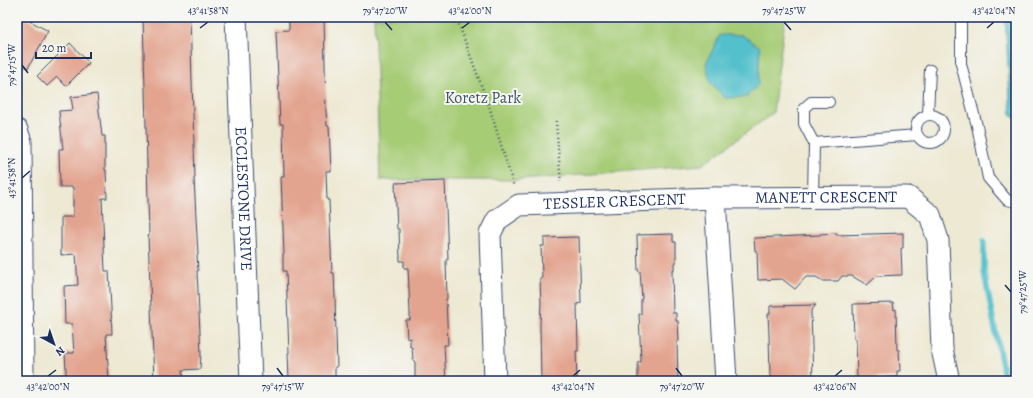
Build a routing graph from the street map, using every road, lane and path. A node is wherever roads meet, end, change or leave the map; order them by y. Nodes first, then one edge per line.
1 (236, 17) edge
2 (456, 17) edge
3 (961, 17) edge
4 (930, 70) dead end
5 (829, 102) dead end
6 (928, 116) junction
7 (556, 121) dead end
8 (17, 130) edge
9 (917, 135) junction
10 (814, 143) junction
11 (715, 198) junction
12 (813, 198) junction
13 (562, 202) junction
14 (1016, 202) edge
15 (519, 205) junction
16 (23, 381) edge
17 (252, 381) edge
18 (495, 381) edge
19 (726, 381) edge
20 (949, 381) edge

1 - 17 street, ECCLESTONE DRIVE
2 - 15 path
3 - 14 lane
4 - 6 lane
5 - 10 lane
6 - 9 lane
6 - 9 lane
7 - 13 path
8 - 16 street
9 - 10 lane
10 - 12 lane
11 - 12 street, MANETT CRESCENT
11 - 13 street, TESSLER CRESCENT
11 - 19 street
12 - 20 street, MANETT CRESCENT
13 - 15 street, TESSLER CRESCENT
15 - 18 street, TESSLER CRESCENT

